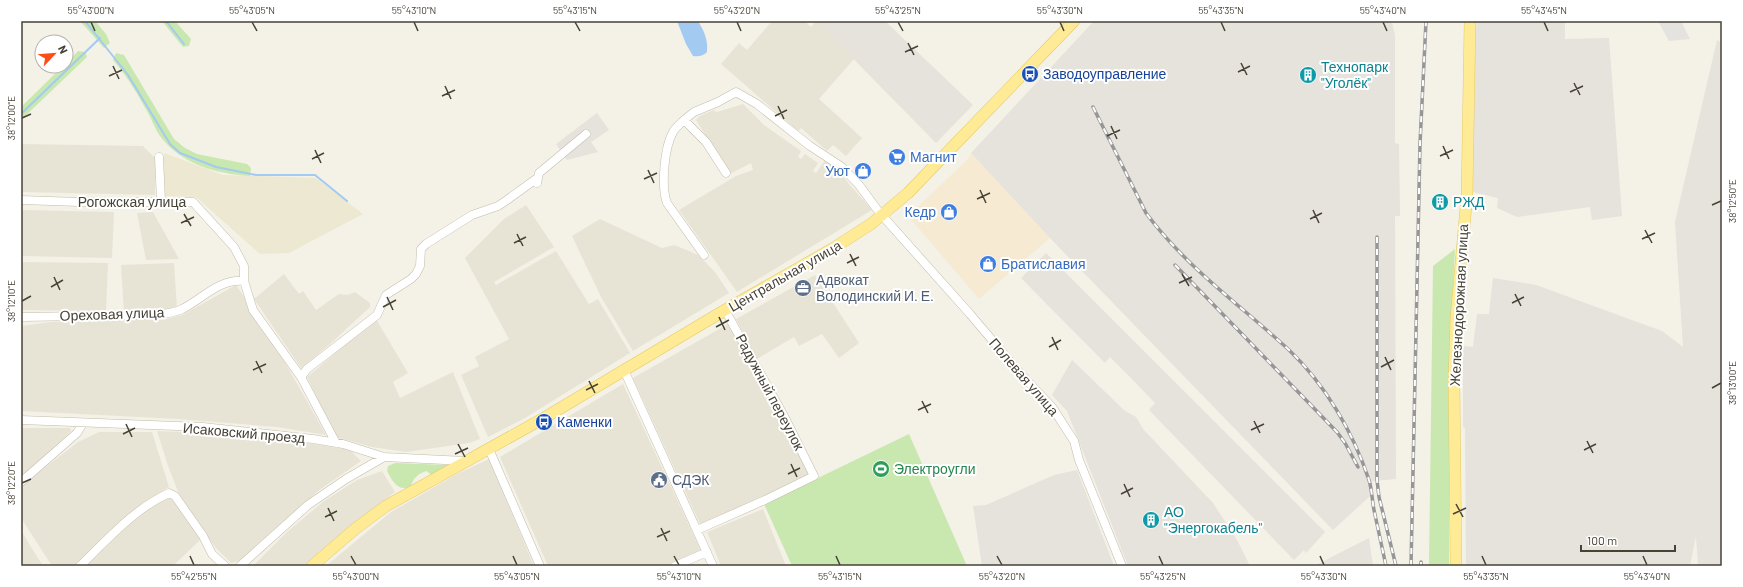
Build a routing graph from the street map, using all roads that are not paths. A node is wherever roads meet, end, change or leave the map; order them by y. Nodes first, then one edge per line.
1 (1074, 21) edge
2 (1470, 21) edge
3 (684, 120) junction
4 (586, 134) dead end
5 (159, 158) dead end
6 (726, 173) dead end
7 (21, 200) edge
8 (161, 201) junction
9 (882, 216) junction
10 (704, 255) dead end
11 (244, 281) junction
12 (725, 310) junction
13 (21, 317) edge
14 (624, 370) junction
15 (301, 377) junction
16 (21, 420) edge
17 (83, 423) junction
18 (336, 443) junction
19 (489, 449) junction
20 (384, 457) junction
21 (465, 461) junction
22 (21, 482) edge
23 (697, 530) junction
24 (707, 552) junction
25 (80, 566) edge
26 (225, 566) edge
27 (240, 566) edge
28 (312, 566) edge
29 (539, 566) edge
30 (675, 566) edge
31 (713, 566) edge
32 (1122, 566) edge
33 (1456, 566) edge

1 - 9 main road, Центральная улица
2 - 33 main road, Железнодорожная улица
3 - 6 street
3 - 9 street, Полевая улица
3 - 10 street
4 - 15 street
5 - 8 street
7 - 8 street, Рогожская улица
8 - 11 street, Рогожская улица
9 - 12 main road, Центральная улица
9 - 32 street, Полевая улица
11 - 13 street, Ореховая улица
11 - 15 street, Рогожская улица
12 - 14 main road, Центральная улица
12 - 23 street, Радужный переулок
14 - 19 main road, Центральная улица
14 - 23 street
15 - 18 street, Рогожская улица
16 - 17 street, Исаковский проезд
17 - 18 street, Исаковский проезд
17 - 22 street
18 - 20 street, Исаковский проезд
19 - 21 main road, Центральная улица
19 - 29 street
20 - 21 street, Исаковский проезд
20 - 27 street
21 - 28 main road, Центральная улица
23 - 24 street
24 - 30 street
24 - 31 street
25 - 26 street

